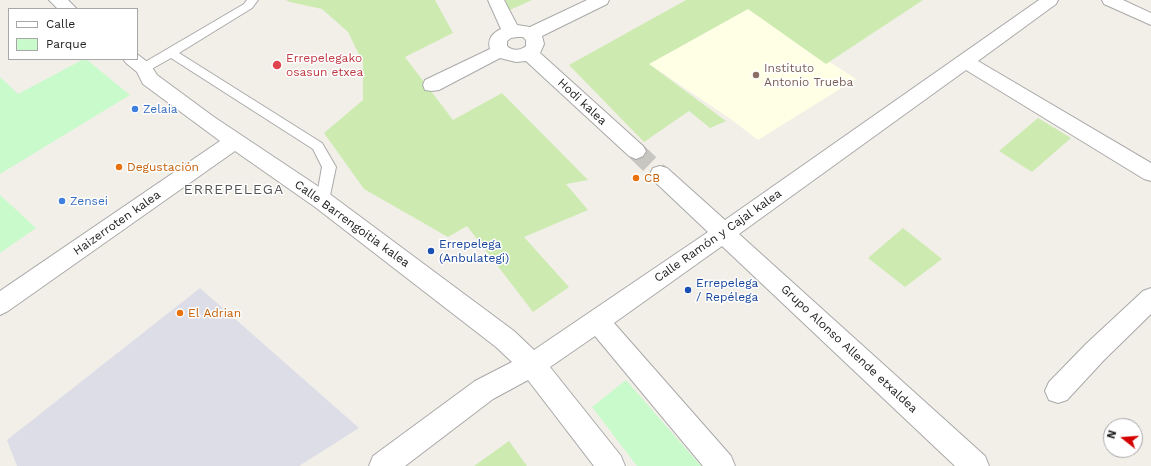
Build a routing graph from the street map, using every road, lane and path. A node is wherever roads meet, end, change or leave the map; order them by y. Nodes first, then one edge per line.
1 (57, 0) edge
2 (253, 0) edge
3 (496, 0) edge
4 (601, 0) edge
5 (1050, 0) edge
6 (1110, 0) edge
7 (68, 8) edge
8 (1151, 20) edge
9 (511, 31) junction
10 (530, 44) junction
11 (500, 51) junction
12 (171, 53) junction
13 (965, 61) junction
14 (138, 64) edge
15 (432, 85) dead end
16 (233, 142) junction
17 (636, 151) tunnel mouth
18 (1151, 173) edge
19 (660, 174) tunnel mouth
20 (323, 201) junction
21 (723, 233) junction
22 (1151, 298) edge
23 (0, 304) edge
24 (597, 321) junction
25 (532, 364) junction
26 (1058, 391) dead end
27 (383, 466) edge
28 (611, 466) edge
29 (721, 466) edge
30 (975, 466) edge

1 - 7 street
2 - 12 lane
3 - 9 street
4 - 10 street
5 - 13 street, Calle Ramón y Cajal kalea
6 - 8 street
9 - 10 street
9 - 11 street
10 - 11 street
10 - 17 street, Hodi kalea
11 - 15 street
12 - 14 lane
12 - 20 lane
13 - 18 street
13 - 21 street, Calle Ramón y Cajal kalea
14 - 16 street, Calle Barrengoitia kalea
16 - 20 street, Calle Barrengoitia kalea
16 - 23 street, Haizerroten kalea
19 - 21 street
20 - 25 street, Calle Barrengoitia kalea
21 - 24 street, Calle Ramón y Cajal kalea
21 - 30 street, Grupo Alonso Allende etxaldea
22 - 26 street
24 - 25 street, Calle Ramón y Cajal kalea
24 - 29 street
25 - 27 street, Calle Ramón y Cajal kalea
25 - 28 street, Calle Barrengoitia kalea

